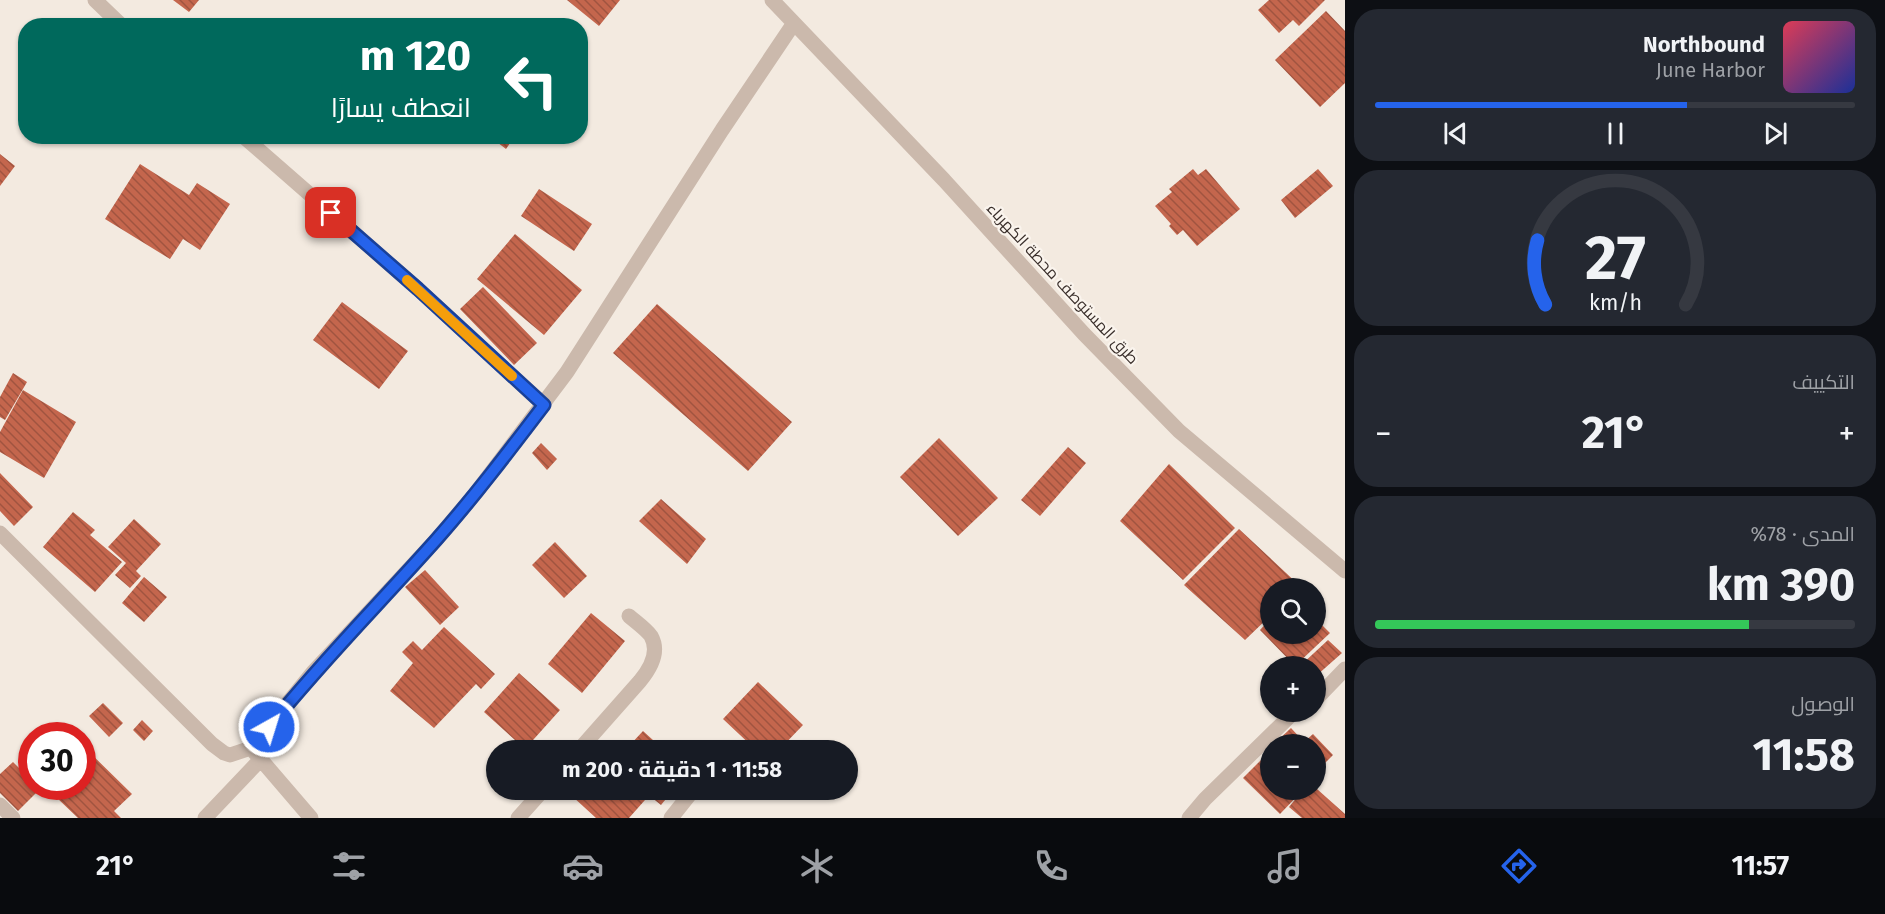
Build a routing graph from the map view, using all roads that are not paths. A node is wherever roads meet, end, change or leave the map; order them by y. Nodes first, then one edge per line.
1 (94, 0) edge
2 (775, 1) edge
3 (113, 18) edge
4 (794, 23) junction
5 (252, 144) edge
6 (544, 405) junction
7 (0, 533) edge
8 (1345, 571) edge
9 (629, 616) dead end
10 (1345, 669) edge
11 (1326, 689) edge
12 (1284, 722) edge
13 (588, 740) edge
14 (256, 753) junction
15 (534, 800) edge
16 (685, 800) edge
17 (0, 805) edge
18 (13, 818) edge
19 (205, 818) edge
20 (311, 818) edge
21 (518, 818) edge
22 (671, 818) edge
23 (1189, 818) edge

1 - 3 street
2 - 4 street, طرق المستوصف محطة الكهرباء
4 - 6 street
4 - 8 street, طرق المستوصف محطة الكهرباء
5 - 6 street
6 - 14 street
7 - 14 street
9 - 13 street
10 - 11 street
12 - 23 street
14 - 19 street
14 - 20 street
15 - 21 street
16 - 22 street
17 - 18 street

